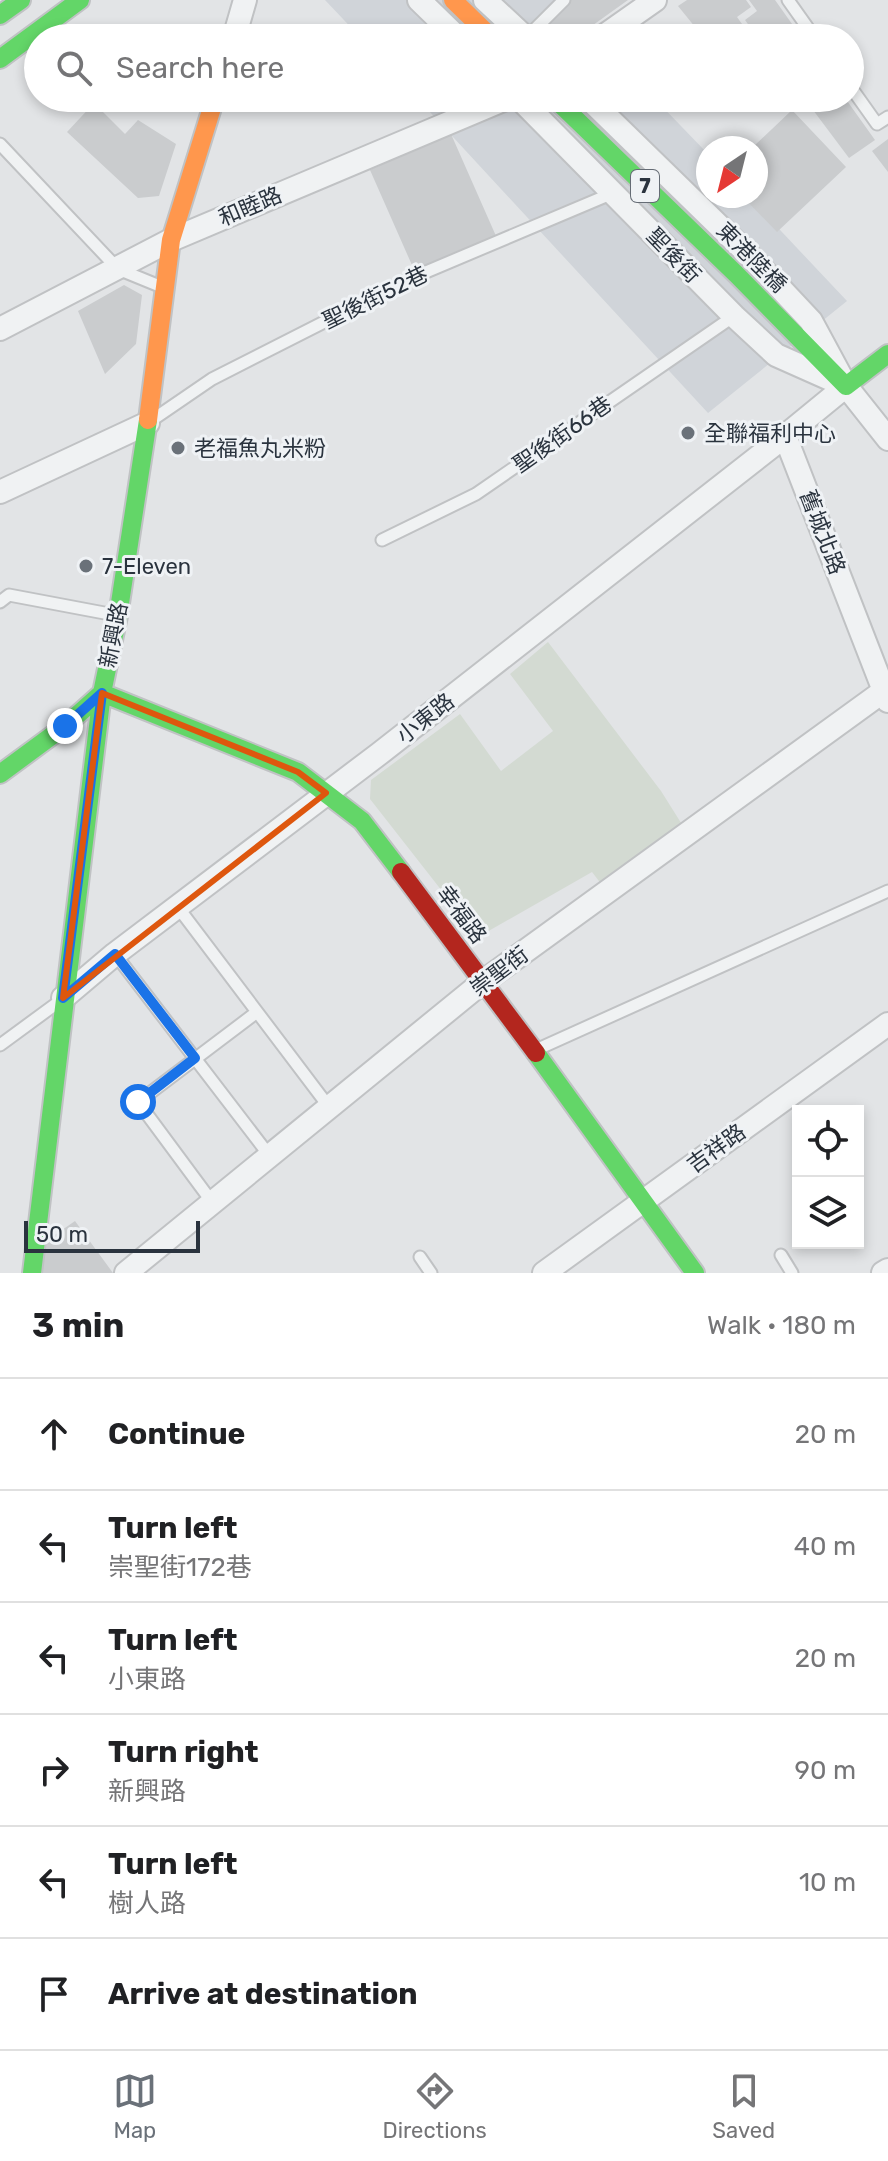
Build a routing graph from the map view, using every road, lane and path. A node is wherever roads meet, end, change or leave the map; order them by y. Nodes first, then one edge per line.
1 (21, 0) edge
2 (80, 0) edge
3 (419, 0) edge
4 (453, 0) edge
5 (485, 0) edge
6 (564, 0) edge
7 (655, 0) edge
8 (788, 0) edge
9 (245, 1) edge
10 (0, 15) edge
11 (47, 24) edge
12 (238, 24) edge
13 (444, 24) edge
14 (478, 24) edge
15 (511, 24) edge
16 (540, 24) edge
17 (621, 24) edge
18 (805, 24) edge
19 (24, 41) edge
20 (0, 59) edge
21 (864, 106) edge
22 (211, 112) edge
23 (475, 112) edge
24 (533, 112) edge
25 (568, 112) edge
26 (602, 112) edge
27 (888, 117) edge
28 (0, 144) edge
29 (613, 193) junction
30 (171, 240) junction
31 (118, 269) junction
32 (163, 287) junction
33 (734, 316) junction
34 (0, 329) edge
35 (888, 354) edge
36 (846, 386) junction
37 (148, 423) junction
38 (785, 436) junction
39 (888, 439) edge
40 (0, 492) edge
41 (382, 540) dead end
42 (0, 602) edge
43 (118, 616) junction
44 (102, 693) junction
45 (887, 693) edge
46 (0, 774) edge
47 (326, 793) junction
48 (888, 891) edge
49 (177, 906) junction
50 (115, 954) junction
51 (484, 981) junction
52 (63, 998) junction
53 (257, 1012) junction
54 (888, 1024) edge
55 (0, 1045) edge
56 (534, 1050) junction
57 (195, 1058) junction
58 (329, 1107) junction
59 (269, 1155) junction
60 (212, 1202) junction
61 (643, 1202) junction
62 (781, 1255) dead end
63 (420, 1257) dead end
64 (888, 1270) edge
65 (32, 1273) edge
66 (126, 1273) edge
67 (431, 1273) edge
68 (544, 1273) edge
69 (695, 1273) edge
70 (792, 1273) edge
71 (883, 1273) edge

1 - 10 street
2 - 11 street
3 - 13 street
4 - 14 street
5 - 15 street
6 - 16 lane
7 - 17 street
8 - 18 lane
9 - 12 street
19 - 20 street
21 - 27 lane
22 - 30 street, 新興路
23 - 30 street, 和睦路
24 - 29 street, 聖後街
25 - 36 street, 東港陸橋 / 7
26 - 36 street, 聖後街
28 - 31 lane
29 - 33 street, 聖後街
29 - 37 lane, 聖後街52巷
30 - 31 street, 和睦路
30 - 32 street, 新興路
31 - 32 lane
31 - 34 street, 和睦路
32 - 37 street, 新興路
33 - 36 street, 聖後街
33 - 41 lane, 聖後街66巷
35 - 36 street
36 - 38 street
36 - 39 street, 聖後街
37 - 40 street
37 - 43 street, 新興路
38 - 45 street, 舊城北路
38 - 47 street, 小東路
42 - 43 lane
43 - 44 street, 新興路
44 - 46 street
44 - 47 street, 幸福路
44 - 52 street, 新興路
45 - 51 street, 崇聖街
47 - 49 street, 小東路
47 - 51 street, 幸福路
48 - 56 lane
49 - 50 street, 小東路
49 - 53 lane
50 - 52 street, 小東路
50 - 57 lane
51 - 56 street, 幸福路
51 - 58 street, 崇聖街
52 - 55 lane
52 - 65 street, 新興路
53 - 57 lane
53 - 58 lane
54 - 61 street, 吉祥路
56 - 61 street, 幸福路
57 - 59 lane
57 - 60 lane
58 - 59 street, 崇聖街
59 - 60 street, 崇聖街
60 - 66 street, 崇聖街
61 - 68 street, 吉祥路
61 - 69 street, 幸福路
62 - 70 lane
63 - 67 lane
64 - 71 street

